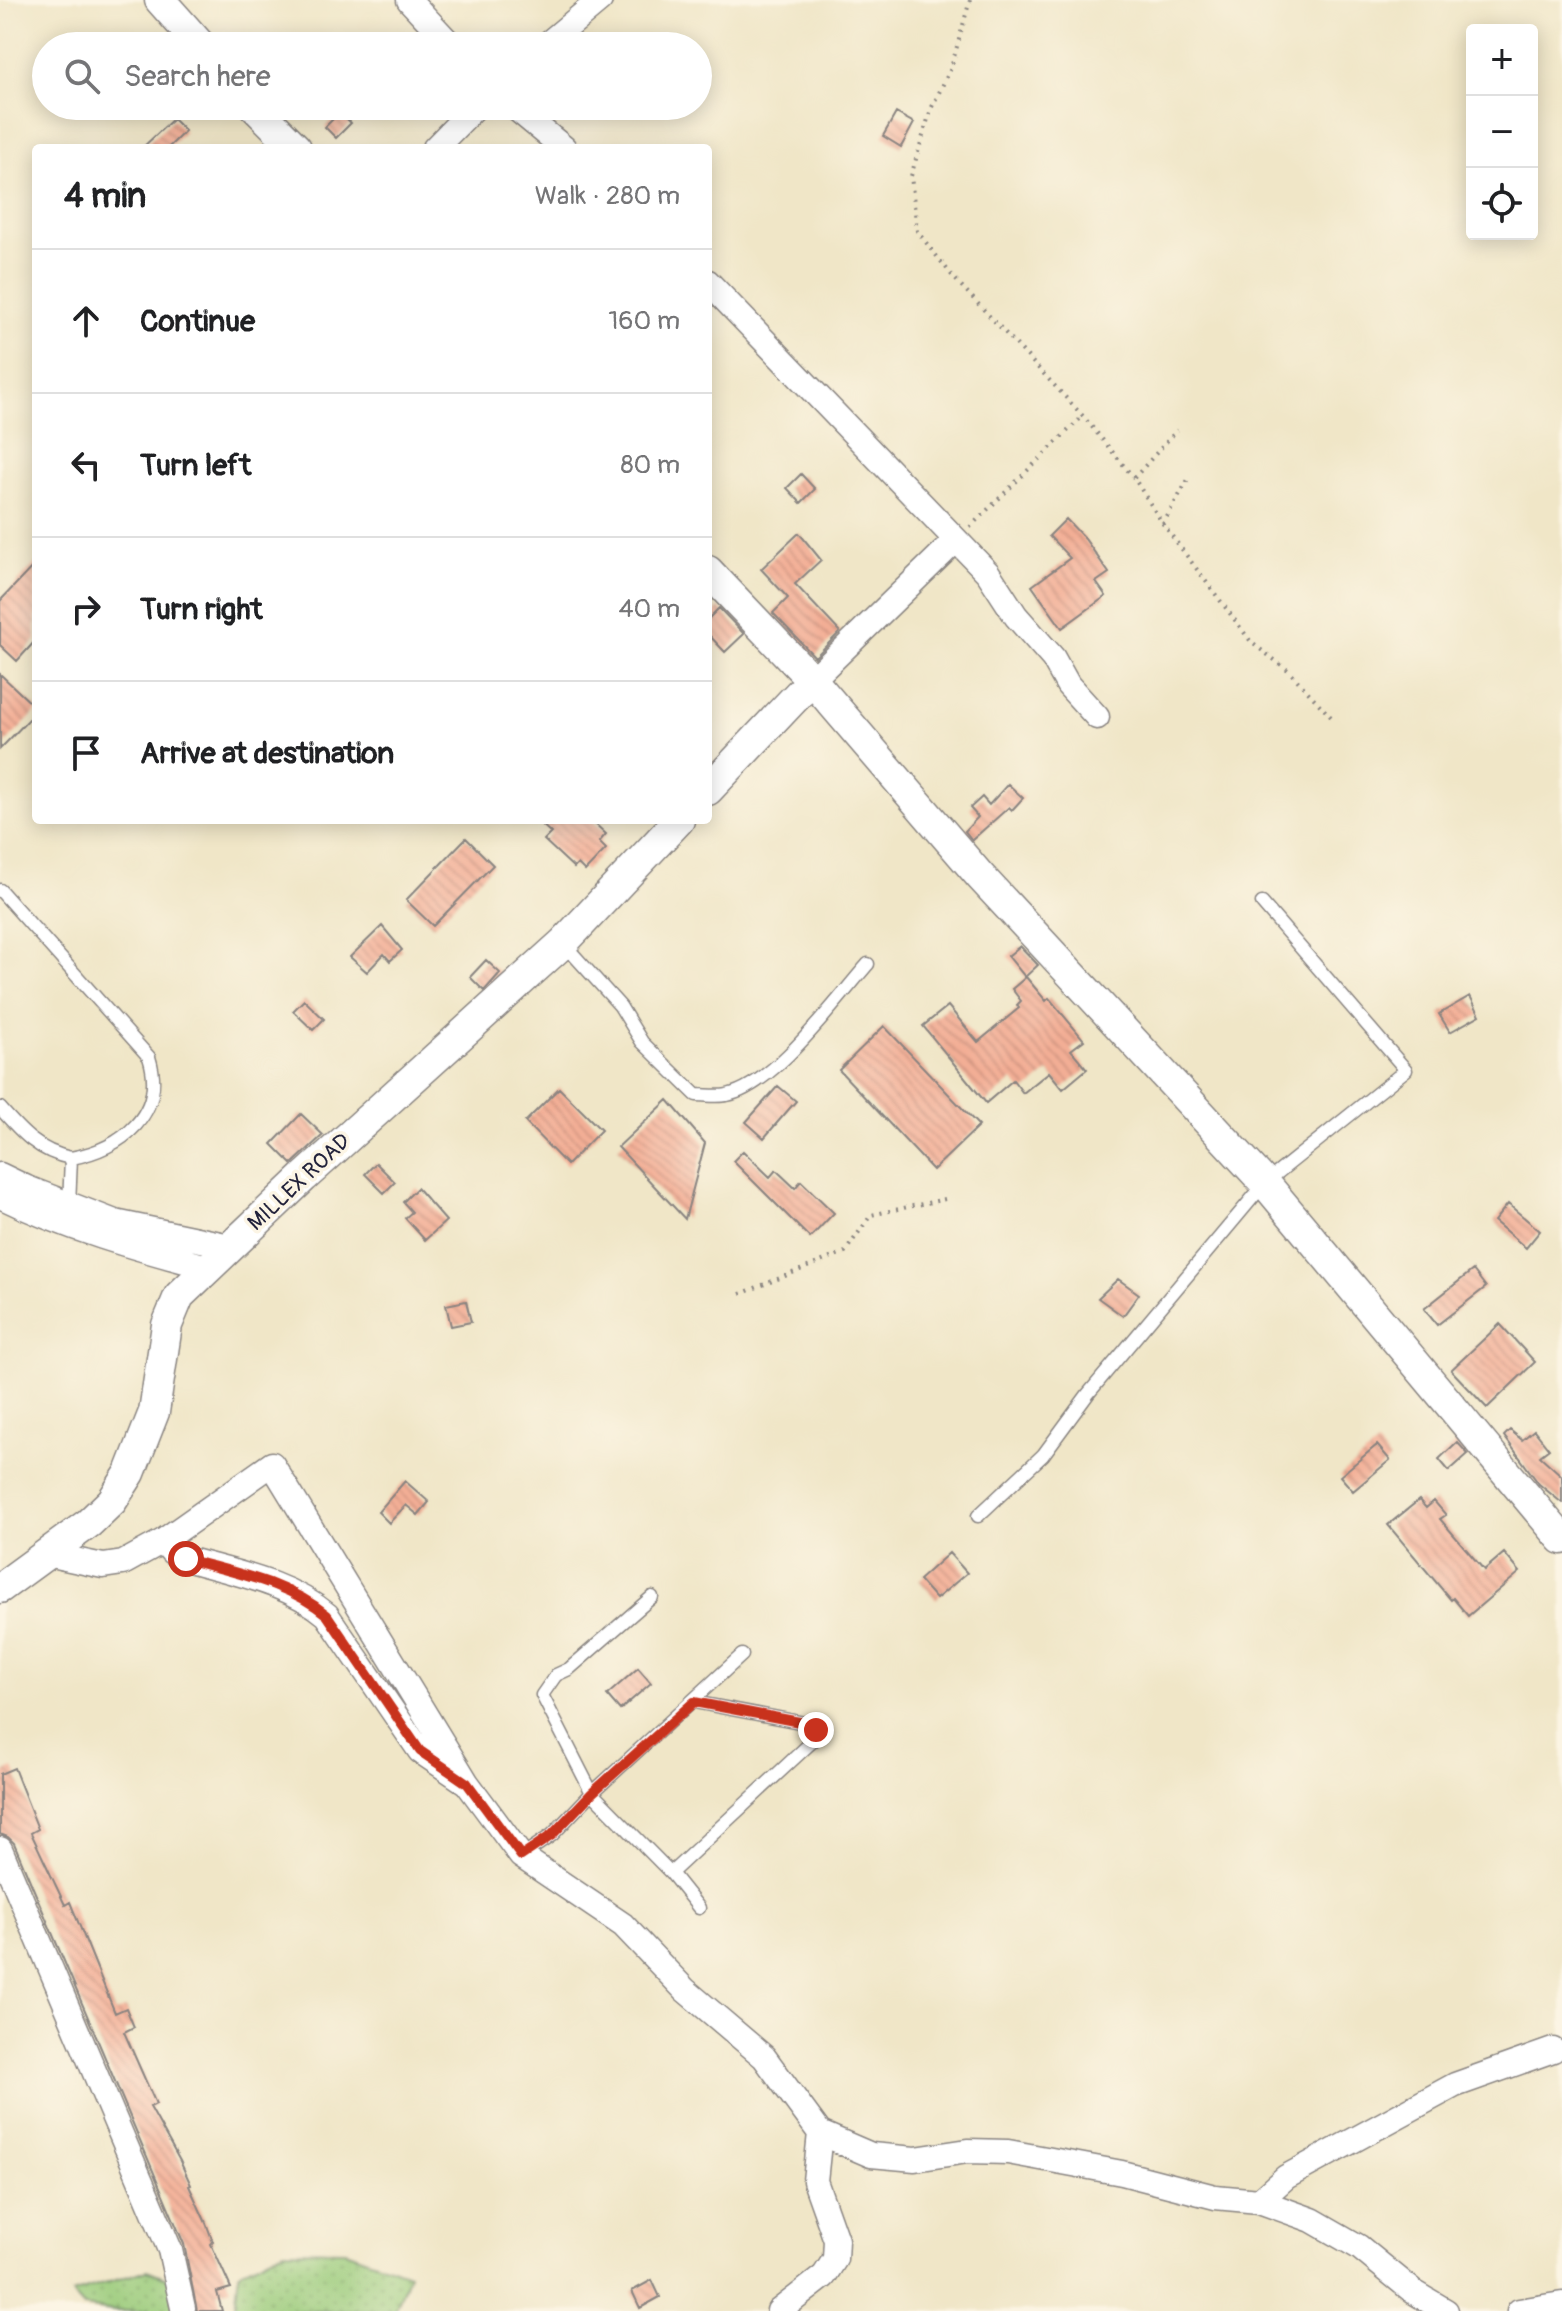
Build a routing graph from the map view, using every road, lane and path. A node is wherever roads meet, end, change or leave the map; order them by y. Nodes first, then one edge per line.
1 (160, 0) edge
2 (409, 0) edge
3 (600, 0) edge
4 (970, 0) edge
5 (189, 32) edge
6 (439, 32) edge
7 (562, 32) edge
8 (268, 120) edge
9 (462, 120) edge
10 (530, 120) edge
11 (292, 144) edge
12 (439, 144) edge
13 (559, 144) edge
14 (712, 286) edge
15 (1083, 416) junction
16 (1177, 430) dead end
17 (1190, 476) dead end
18 (1134, 478) junction
19 (1163, 524) junction
20 (955, 541) junction
21 (712, 575) edge
22 (812, 680) junction
23 (1097, 717) dead end
24 (1331, 717) dead end
25 (712, 786) edge
26 (675, 824) edge
27 (0, 890) edge
28 (1262, 903) dead end
29 (563, 943) junction
30 (868, 964) dead end
31 (0, 1108) edge
32 (71, 1158) junction
33 (0, 1175) edge
34 (1265, 1183) junction
35 (0, 1196) edge
36 (950, 1198) dead end
37 (69, 1205) junction
38 (230, 1246) junction
39 (207, 1267) junction
40 (740, 1294) dead end
41 (978, 1516) dead end
42 (1562, 1539) edge
43 (163, 1541) junction
44 (46, 1554) junction
45 (0, 1588) edge
46 (652, 1597) dead end
47 (742, 1655) dead end
48 (694, 1702) junction
49 (467, 1783) junction
50 (592, 1793) junction
51 (0, 1849) edge
52 (521, 1856) junction
53 (671, 1873) junction
54 (699, 1908) dead end
55 (1553, 2050) dead end
56 (820, 2133) junction
57 (1259, 2201) junction
58 (1562, 2304) edge
59 (183, 2308) dead end
60 (779, 2311) edge
61 (1446, 2311) edge
62 (1519, 2311) edge

1 - 5 street
2 - 6 street
3 - 7 street
4 - 15 path
8 - 11 street
9 - 12 street
10 - 13 street
14 - 20 street
15 - 18 path
15 - 20 path
16 - 18 path
17 - 19 path
18 - 19 path
19 - 24 path
20 - 22 street
20 - 23 street
21 - 22 street
22 - 25 street
22 - 34 street
26 - 29 street, MILLEX ROAD
27 - 32 lane
28 - 34 lane
29 - 30 lane
29 - 38 street, MILLEX ROAD
31 - 32 lane
32 - 37 lane
33 - 37 street
34 - 41 lane
34 - 42 street
35 - 39 street
36 - 40 path
37 - 38 street
38 - 39 street, MILLEX ROAD
39 - 44 street, MILLEX ROAD
43 - 44 street
43 - 49 street
43 - 49 street
44 - 45 street, MILLEX ROAD
46 - 50 lane
47 - 48 lane
48 - 50 lane
48 - 53 lane
49 - 52 street
50 - 52 lane
50 - 53 lane
51 - 59 street
52 - 56 street
53 - 54 lane
55 - 57 street
56 - 57 street
56 - 60 street
57 - 61 street
58 - 62 street

